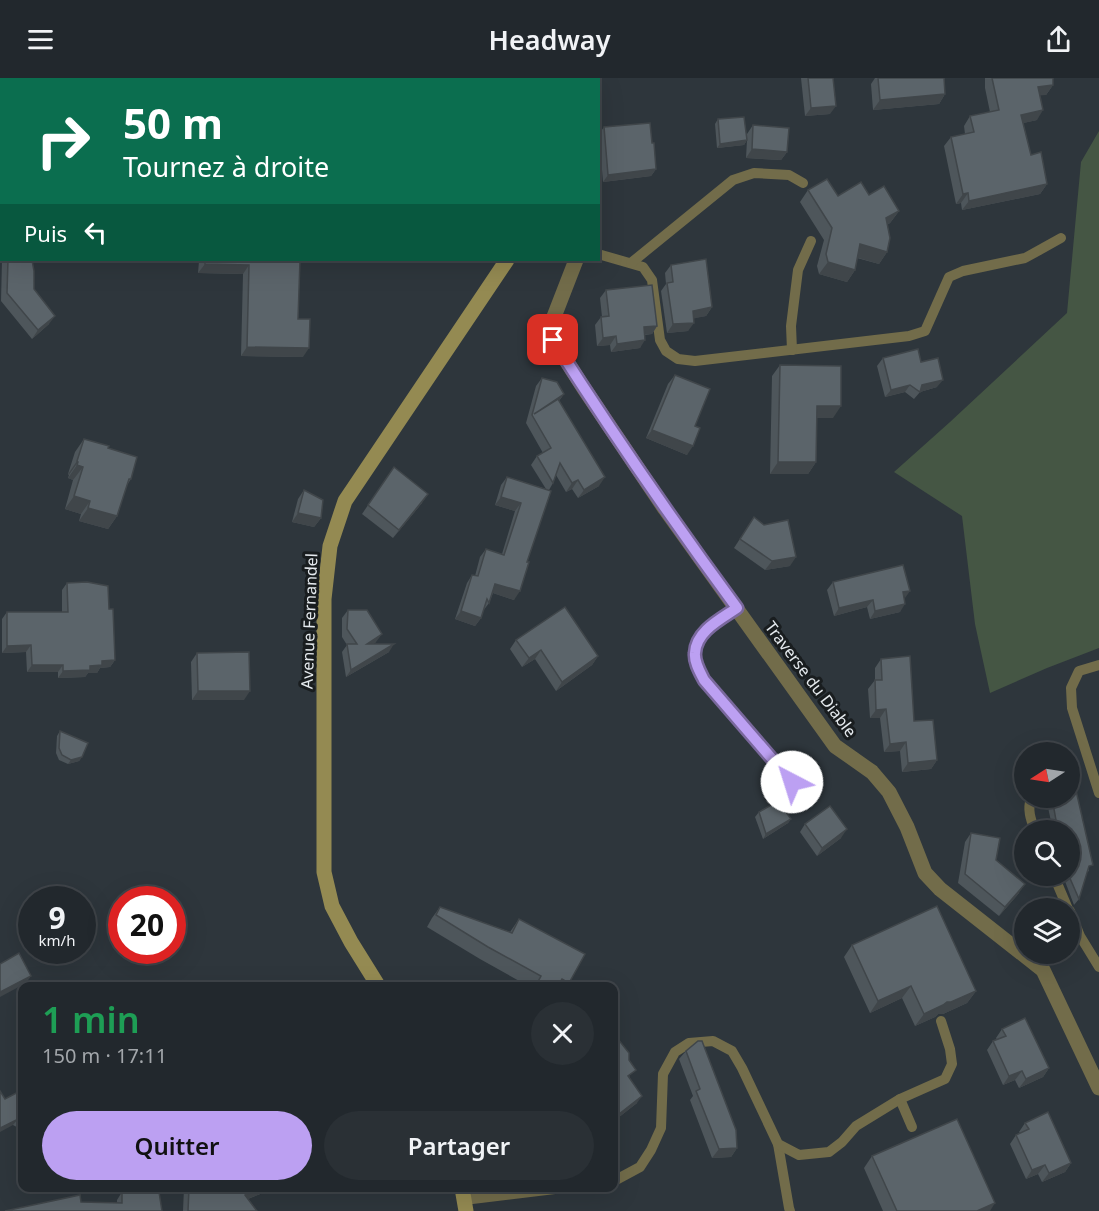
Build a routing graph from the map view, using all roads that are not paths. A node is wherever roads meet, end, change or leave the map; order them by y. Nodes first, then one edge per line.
1 (803, 183) dead end
2 (1061, 238) dead end
3 (811, 241) dead end
4 (600, 255) edge
5 (506, 261) edge
6 (576, 261) edge
7 (631, 263) junction
8 (792, 350) junction
9 (737, 608) junction
10 (1099, 665) edge
11 (1099, 793) edge
12 (800, 796) dead end
13 (1080, 936) edge
14 (1099, 967) edge
15 (376, 982) edge
16 (941, 1021) edge
17 (1099, 1088) edge
18 (900, 1099) junction
19 (912, 1127) dead end
20 (778, 1144) junction
21 (618, 1179) edge
22 (530, 1192) edge
23 (464, 1200) edge
24 (790, 1211) edge

1 - 7 lane
2 - 8 lane
3 - 8 lane
4 - 7 lane
5 - 15 main road, Avenue Fernandel
6 - 9 street, Traverse du Diable
7 - 8 lane
9 - 12 lane
9 - 17 street, Traverse du Diable
10 - 11 lane
13 - 14 lane
16 - 18 lane
18 - 19 lane
18 - 20 lane
20 - 21 lane
20 - 24 lane
22 - 23 lane

